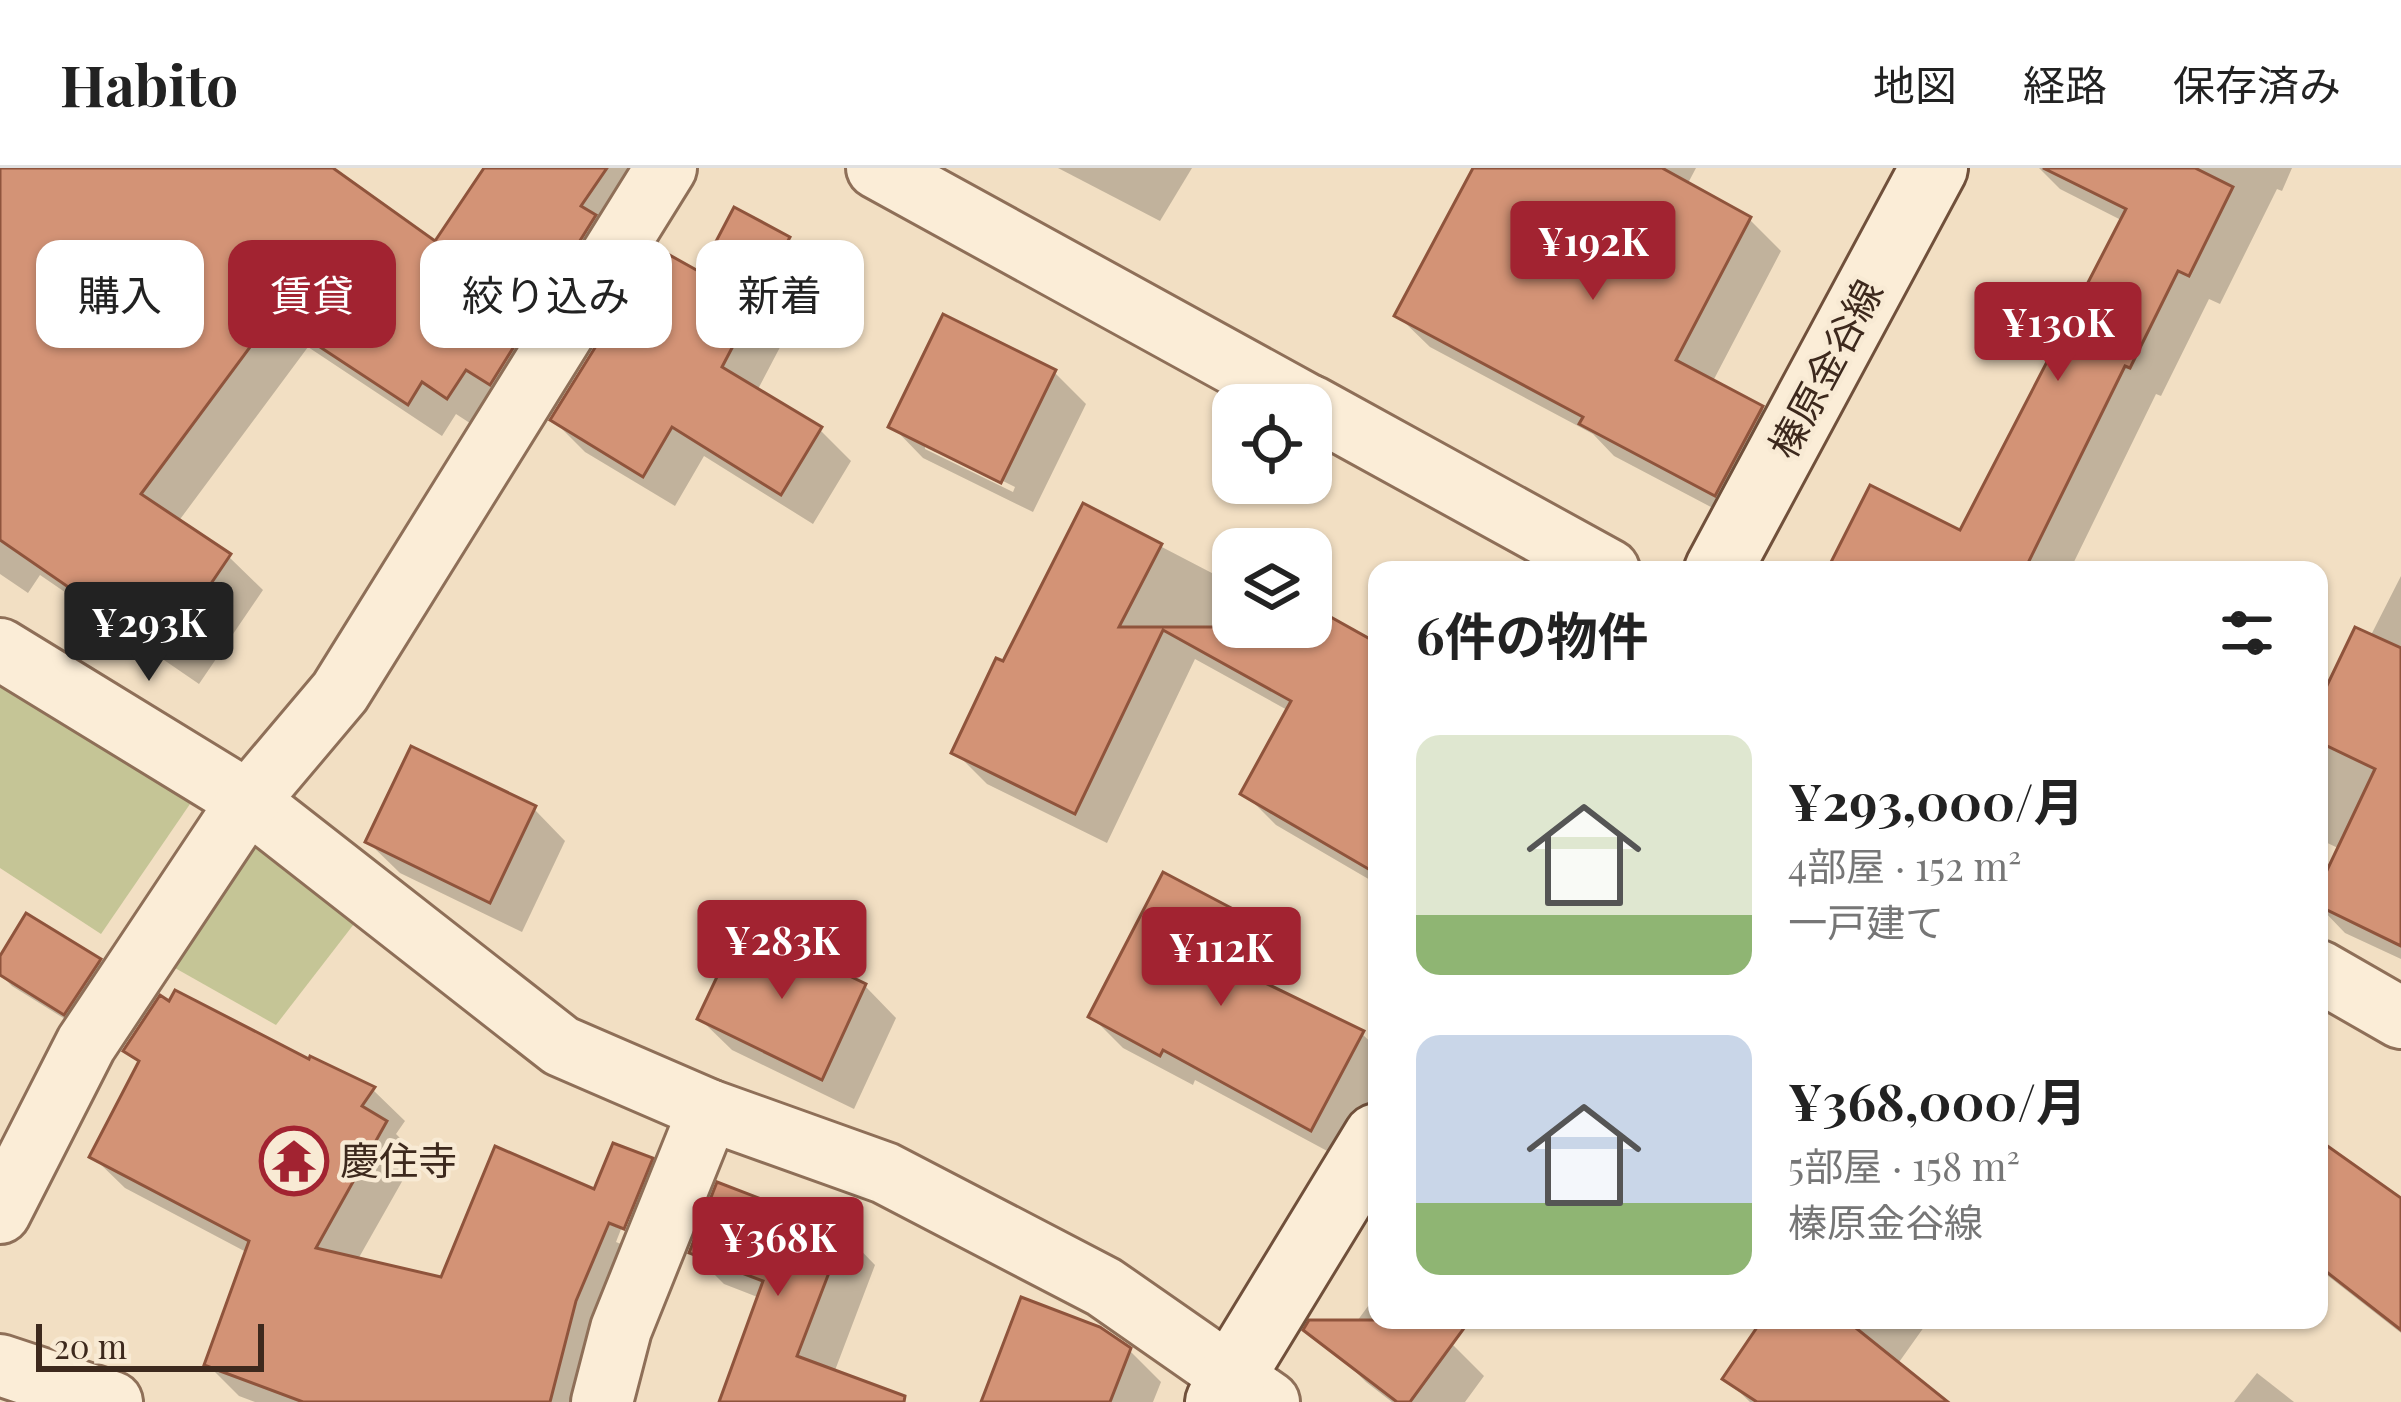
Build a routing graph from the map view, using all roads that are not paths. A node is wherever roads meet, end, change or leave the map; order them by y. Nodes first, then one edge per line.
1 (666, 168) edge
2 (877, 168) edge
3 (1934, 168) edge
4 (1270, 384) edge
5 (1332, 418) edge
6 (1593, 561) edge
7 (1723, 561) edge
8 (0, 649) edge
9 (248, 801) junction
10 (2328, 976) edge
11 (2401, 1018) edge
12 (709, 1110) junction
13 (1368, 1154) edge
14 (0, 1213) edge
15 (0, 1365) edge
16 (1240, 1393) edge
17 (112, 1402) edge
18 (602, 1402) edge

1 - 9 street
2 - 4 street
3 - 7 main road, 榛原金谷線
5 - 6 street
8 - 9 street
9 - 12 street
9 - 14 street
10 - 11 street
12 - 16 street
12 - 18 street
13 - 16 main road
15 - 17 street

